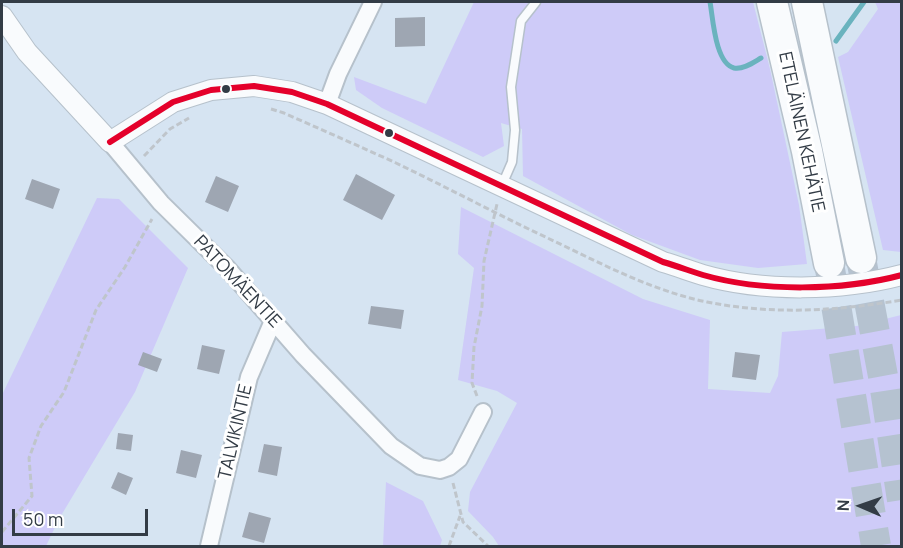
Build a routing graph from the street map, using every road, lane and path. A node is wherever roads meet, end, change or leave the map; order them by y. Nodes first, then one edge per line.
1 (373, 2) edge
2 (536, 2) edge
3 (772, 2) edge
4 (807, 2) edge
5 (4, 26) edge
6 (327, 104) junction
7 (266, 108) dead end
8 (197, 113) dead end
9 (110, 142) junction
10 (132, 168) junction
11 (502, 185) junction
12 (465, 198) dead end
13 (161, 202) junction
14 (861, 258) tunnel mouth
15 (829, 263) tunnel mouth
16 (902, 275) edge
17 (273, 321) junction
18 (483, 412) joint
19 (449, 467) junction
20 (460, 514) junction
21 (2, 532) edge
22 (208, 546) edge
23 (449, 546) edge
24 (488, 546) edge

1 - 6 street
2 - 11 lane
3 - 15 highway, ETELÄINEN KEHÄTIE
4 - 14 highway, ETELÄINEN KEHÄTIE
5 - 9 street, PATOMÄENTIE
6 - 9 street
6 - 11 street
7 - 12 path
8 - 10 path
9 - 10 street, PATOMÄENTIE
10 - 13 street, PATOMÄENTIE
11 - 16 street
11 - 18 path
13 - 17 street, PATOMÄENTIE
13 - 21 path
17 - 19 street, PATOMÄENTIE
17 - 22 street, TALVIKINTIE
18 - 19 street
19 - 20 path
20 - 23 path
20 - 24 path

